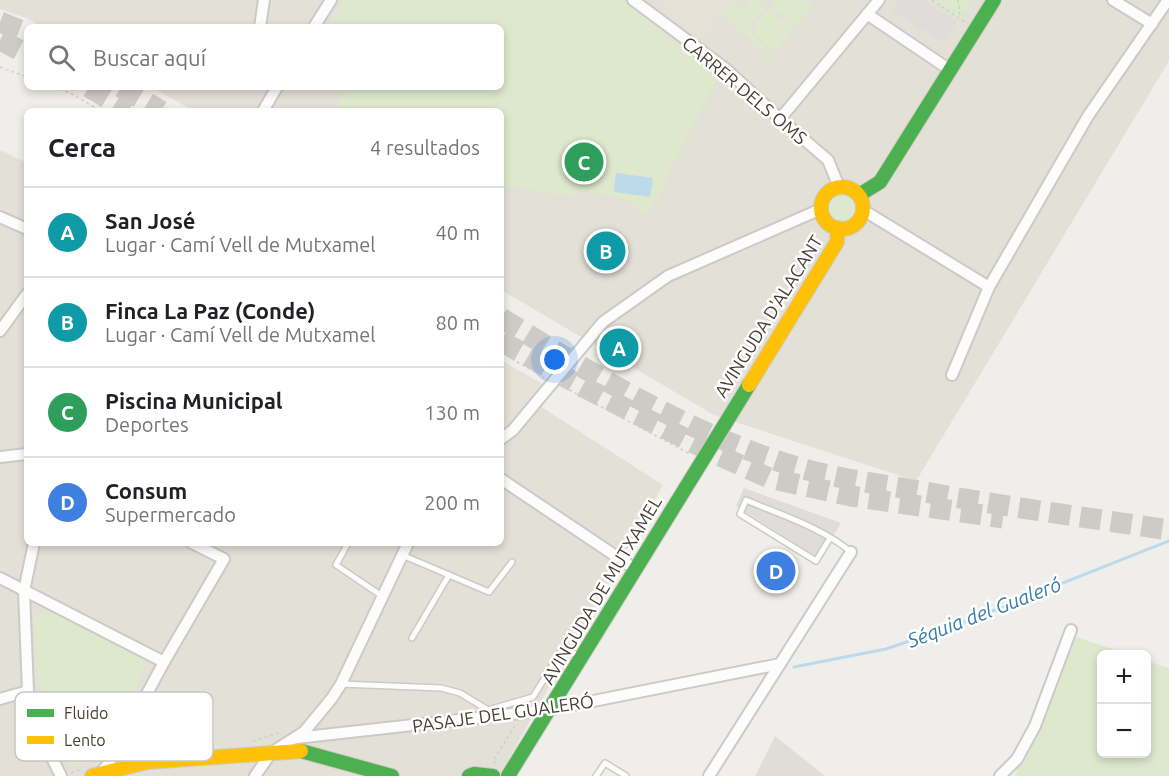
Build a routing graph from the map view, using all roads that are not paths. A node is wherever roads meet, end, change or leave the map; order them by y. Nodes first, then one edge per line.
1 (264, 0) edge
2 (331, 0) edge
3 (633, 0) edge
4 (879, 0) edge
5 (994, 0) edge
6 (1113, 0) edge
7 (1168, 0) edge
8 (867, 14) junction
9 (260, 24) edge
10 (316, 24) edge
11 (1152, 24) junction
12 (950, 70) junction
13 (276, 90) edge
14 (265, 108) edge
15 (780, 119) junction
16 (838, 187) junction
17 (859, 195) junction
18 (821, 209) junction
19 (862, 210) junction
20 (0, 217) edge
21 (24, 228) edge
22 (838, 228) junction
23 (989, 288) junction
24 (24, 298) edge
25 (0, 331) edge
26 (952, 375) dead end
27 (724, 422) joint
28 (504, 437) edge
29 (24, 454) edge
30 (0, 458) edge
31 (504, 481) edge
32 (830, 538) junction
33 (33, 546) edge
34 (198, 546) edge
35 (346, 546) edge
36 (406, 546) edge
37 (851, 552) joint
38 (402, 555) junction
39 (512, 562) dead end
40 (634, 569) junction
41 (449, 575) junction
42 (0, 578) edge
43 (24, 591) junction
44 (382, 596) junction
45 (1071, 630) dead end
46 (412, 638) dead end
47 (580, 657) junction
48 (164, 662) junction
49 (780, 664) junction
50 (341, 684) junction
51 (28, 691) joint
52 (24, 692) edge
53 (148, 692) edge
54 (15, 695) edge
55 (0, 699) edge
56 (548, 710) junction
57 (296, 738) junction
58 (271, 753) junction
59 (213, 757) edge
60 (54, 761) edge
61 (109, 761) edge
62 (161, 761) edge
63 (97, 775) edge
64 (61, 776) edge
65 (255, 776) edge
66 (392, 776) edge
67 (469, 776) edge
68 (493, 776) edge
69 (508, 776) edge
70 (596, 776) edge
71 (626, 776) edge
72 (709, 776) edge
73 (1000, 776) edge

1 - 9 street
2 - 10 street
3 - 15 street, CARRER DELS OMS
4 - 8 street
5 - 12 street
6 - 11 street
7 - 11 street
8 - 12 street
8 - 15 street
11 - 23 street
12 - 17 street
13 - 14 street
15 - 16 street, CARRER DELS OMS
16 - 17 street
16 - 18 street
17 - 19 street
18 - 22 street
18 - 28 street
19 - 22 street
19 - 23 street
20 - 21 street
22 - 27 street, AVINGUDA D'ALACANT
23 - 26 street
24 - 25 street
27 - 40 street, AVINGUDA DE MUTXAMEL
29 - 30 street
31 - 40 street
32 - 32 lane
32 - 37 lane
33 - 43 street
34 - 48 street
35 - 44 lane
36 - 38 street
37 - 49 street
38 - 41 lane
38 - 44 street
39 - 41 lane
40 - 47 street, AVINGUDA DE MUTXAMEL
41 - 46 lane
42 - 43 street
43 - 48 street
43 - 51 street
44 - 50 street
45 - 73 street
47 - 50 lane
47 - 56 street, AVINGUDA DE MUTXAMEL
48 - 53 street
49 - 56 street, PASAJE DEL GUALERÓ
49 - 72 street
50 - 57 street
51 - 52 street
54 - 55 street
56 - 57 street, PASAJE DEL GUALERÓ
56 - 69 street, AVINGUDA DE MUTXAMEL
57 - 58 street
58 - 59 street
58 - 65 street
58 - 66 street
60 - 64 street
61 - 63 street
62 - 63 street
67 - 68 street
70 - 71 lane

